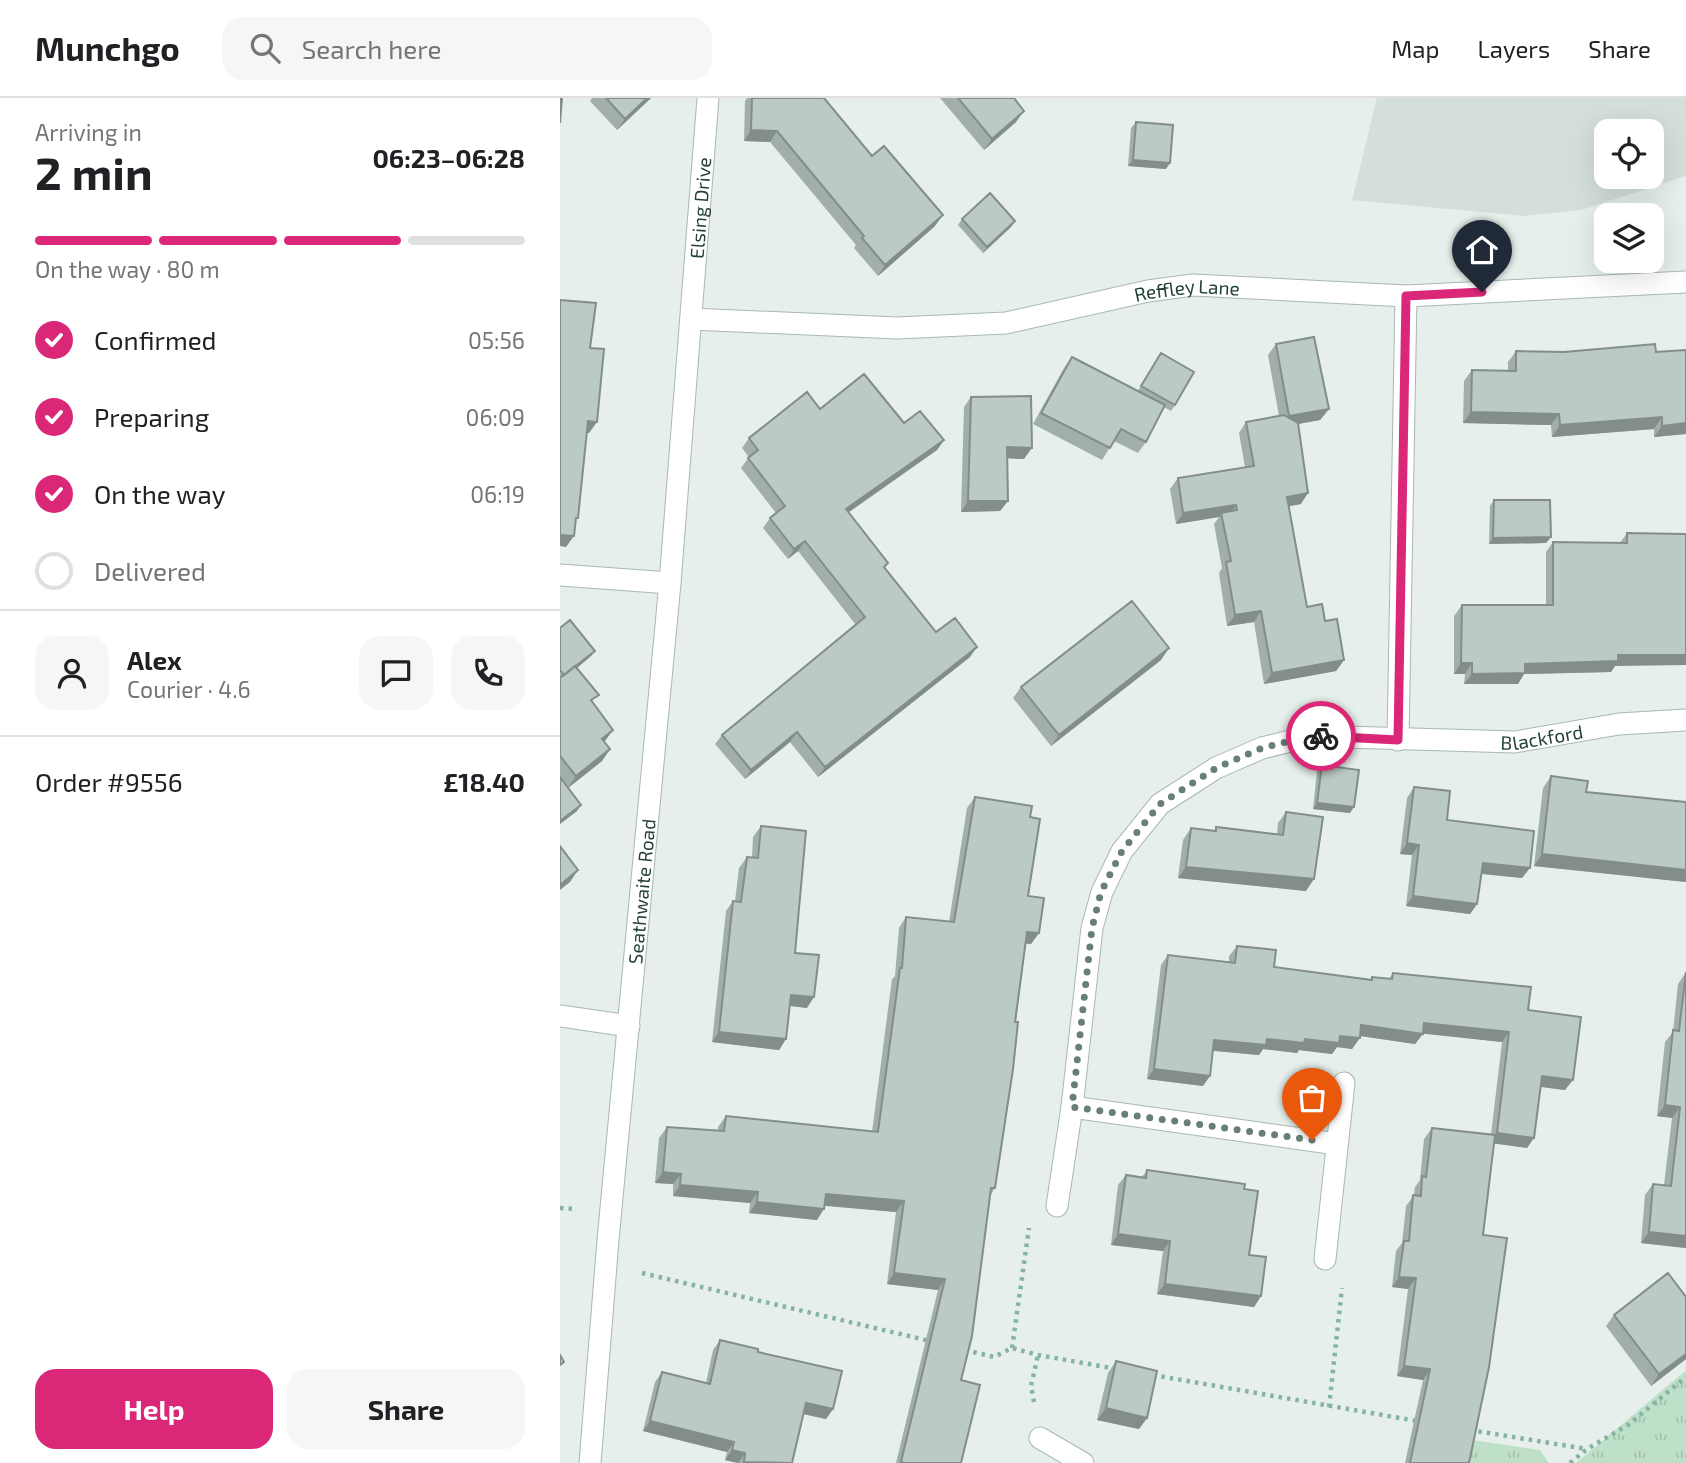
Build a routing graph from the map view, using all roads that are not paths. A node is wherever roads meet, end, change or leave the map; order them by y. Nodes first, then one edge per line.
1 (708, 98) edge
2 (1686, 282) edge
3 (1406, 296) junction
4 (691, 319) junction
5 (560, 575) edge
6 (670, 583) junction
7 (1686, 720) edge
8 (1398, 740) junction
9 (560, 1016) edge
10 (629, 1026) junction
11 (1344, 1083) dead end
12 (1072, 1107) junction
13 (1337, 1144) junction
14 (1057, 1206) road end
15 (1325, 1259) road end
16 (1040, 1438) road end
17 (590, 1463) edge
18 (1083, 1463) edge

1 - 4 street, Elsing Drive
2 - 3 street, Reffley Lane
3 - 4 street, Reffley Lane
3 - 8 street
4 - 6 street, Seathwaite Road
5 - 6 street
6 - 10 street, Seathwaite Road
7 - 8 street, Blackford
8 - 12 street, Blackford
9 - 10 street
10 - 17 street, Seathwaite Road
11 - 13 street
12 - 13 street
12 - 14 street, Blackford
13 - 15 street
16 - 18 street

